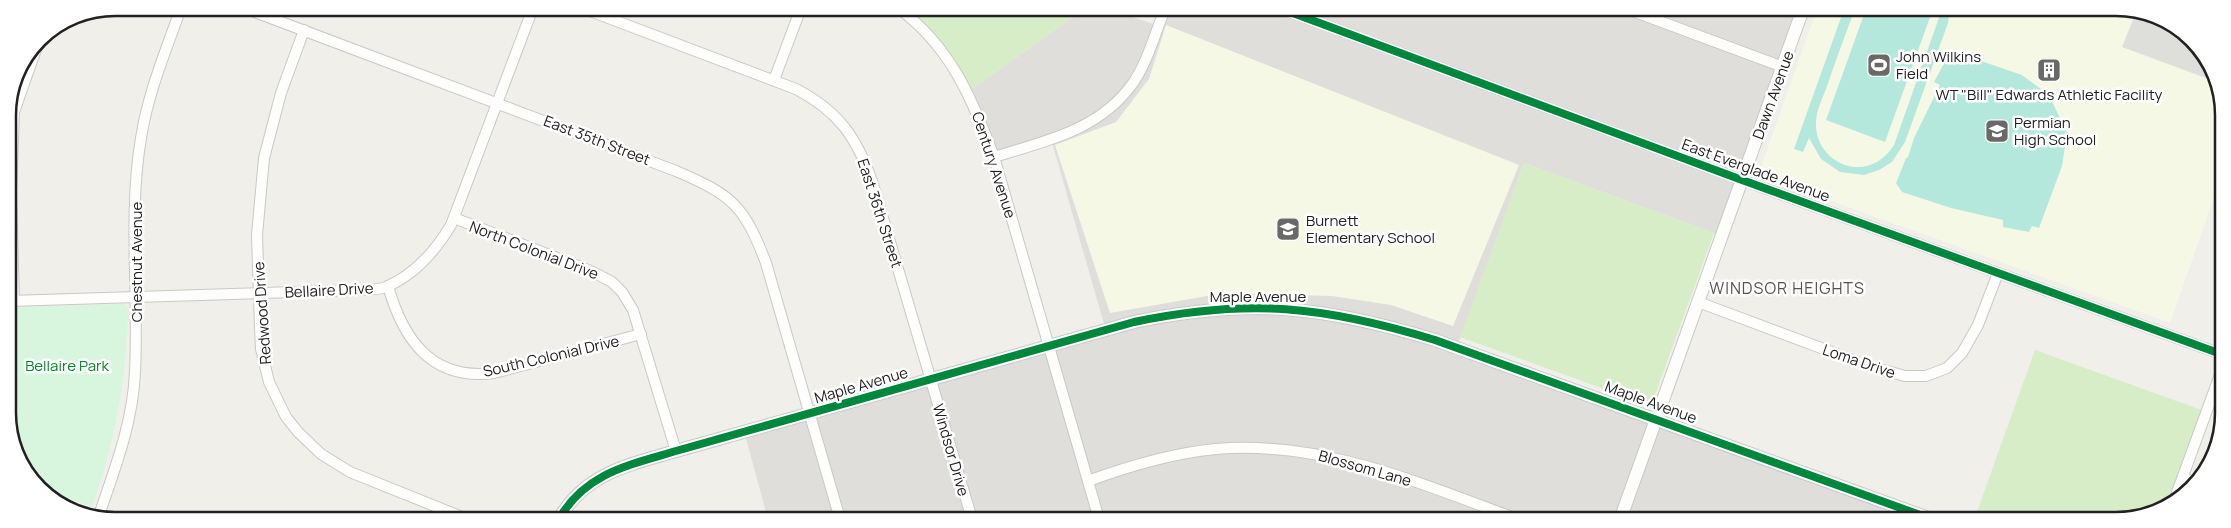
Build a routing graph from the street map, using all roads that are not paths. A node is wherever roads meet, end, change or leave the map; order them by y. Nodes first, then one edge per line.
1 (178, 16) edge
2 (266, 16) edge
3 (530, 16) edge
4 (603, 16) edge
5 (798, 16) edge
6 (906, 16) edge
7 (1162, 16) edge
8 (1301, 16) edge
9 (1646, 16) edge
10 (1801, 16) edge
11 (304, 30) junction
12 (31, 63) edge
13 (1783, 67) junction
14 (774, 80) junction
15 (498, 102) junction
16 (17, 104) edge
17 (994, 157) junction
18 (1742, 180) junction
19 (454, 218) junction
20 (1998, 273) junction
21 (388, 286) junction
22 (258, 293) junction
23 (136, 297) junction
24 (16, 301) edge
25 (1698, 302) junction
26 (641, 334) junction
27 (1048, 345) junction
28 (2215, 352) edge
29 (931, 380) junction
30 (2215, 389) edge
31 (809, 414) junction
32 (1655, 418) junction
33 (676, 451) junction
34 (2183, 478) junction
35 (2188, 480) edge
36 (1088, 481) junction
37 (2179, 488) edge
38 (100, 511) edge
39 (450, 512) edge
40 (564, 512) edge
41 (838, 512) edge
42 (970, 512) edge
43 (1097, 512) edge
44 (1498, 512) edge
45 (1623, 512) edge
46 (1912, 512) edge

1 - 23 street, Chestnut Avenue
2 - 11 street, East 35th Street
3 - 15 street, Bellaire Drive
4 - 14 street, East 36th Street
5 - 14 street
6 - 17 street, Century Avenue
7 - 17 street
8 - 18 street, East Everglade Avenue
9 - 13 street
10 - 13 street, Dawn Avenue
11 - 15 street, East 35th Street
11 - 22 street, Redwood Drive
12 - 16 street
13 - 18 street, Dawn Avenue
14 - 29 street, East 36th Street
15 - 19 street, Bellaire Drive
15 - 31 street, East 35th Street
17 - 27 street, Century Avenue
18 - 20 street, East Everglade Avenue
18 - 25 street, Dawn Avenue
19 - 21 street, Bellaire Drive
19 - 26 street, North Colonial Drive
20 - 25 street, Loma Drive
20 - 28 street, East Everglade Avenue
21 - 22 street, Bellaire Drive
21 - 26 street, South Colonial Drive
22 - 23 street, Bellaire Drive
22 - 39 street, Redwood Drive
23 - 24 street, Bellaire Drive
23 - 38 street, Chestnut Avenue
25 - 32 street, Dawn Avenue
26 - 33 street, North Colonial Drive
27 - 29 street, Maple Avenue
27 - 32 street, Maple Avenue
27 - 36 street, Century Avenue
29 - 31 street, Maple Avenue
29 - 42 street, Windsor Drive
30 - 34 street
31 - 33 street, Maple Avenue
31 - 41 street, East 35th Street
32 - 45 street, Dawn Avenue
32 - 46 street, Maple Avenue
33 - 40 street, Maple Avenue
34 - 35 street
34 - 37 street
36 - 43 street, Century Avenue
36 - 44 street, Blossom Lane

